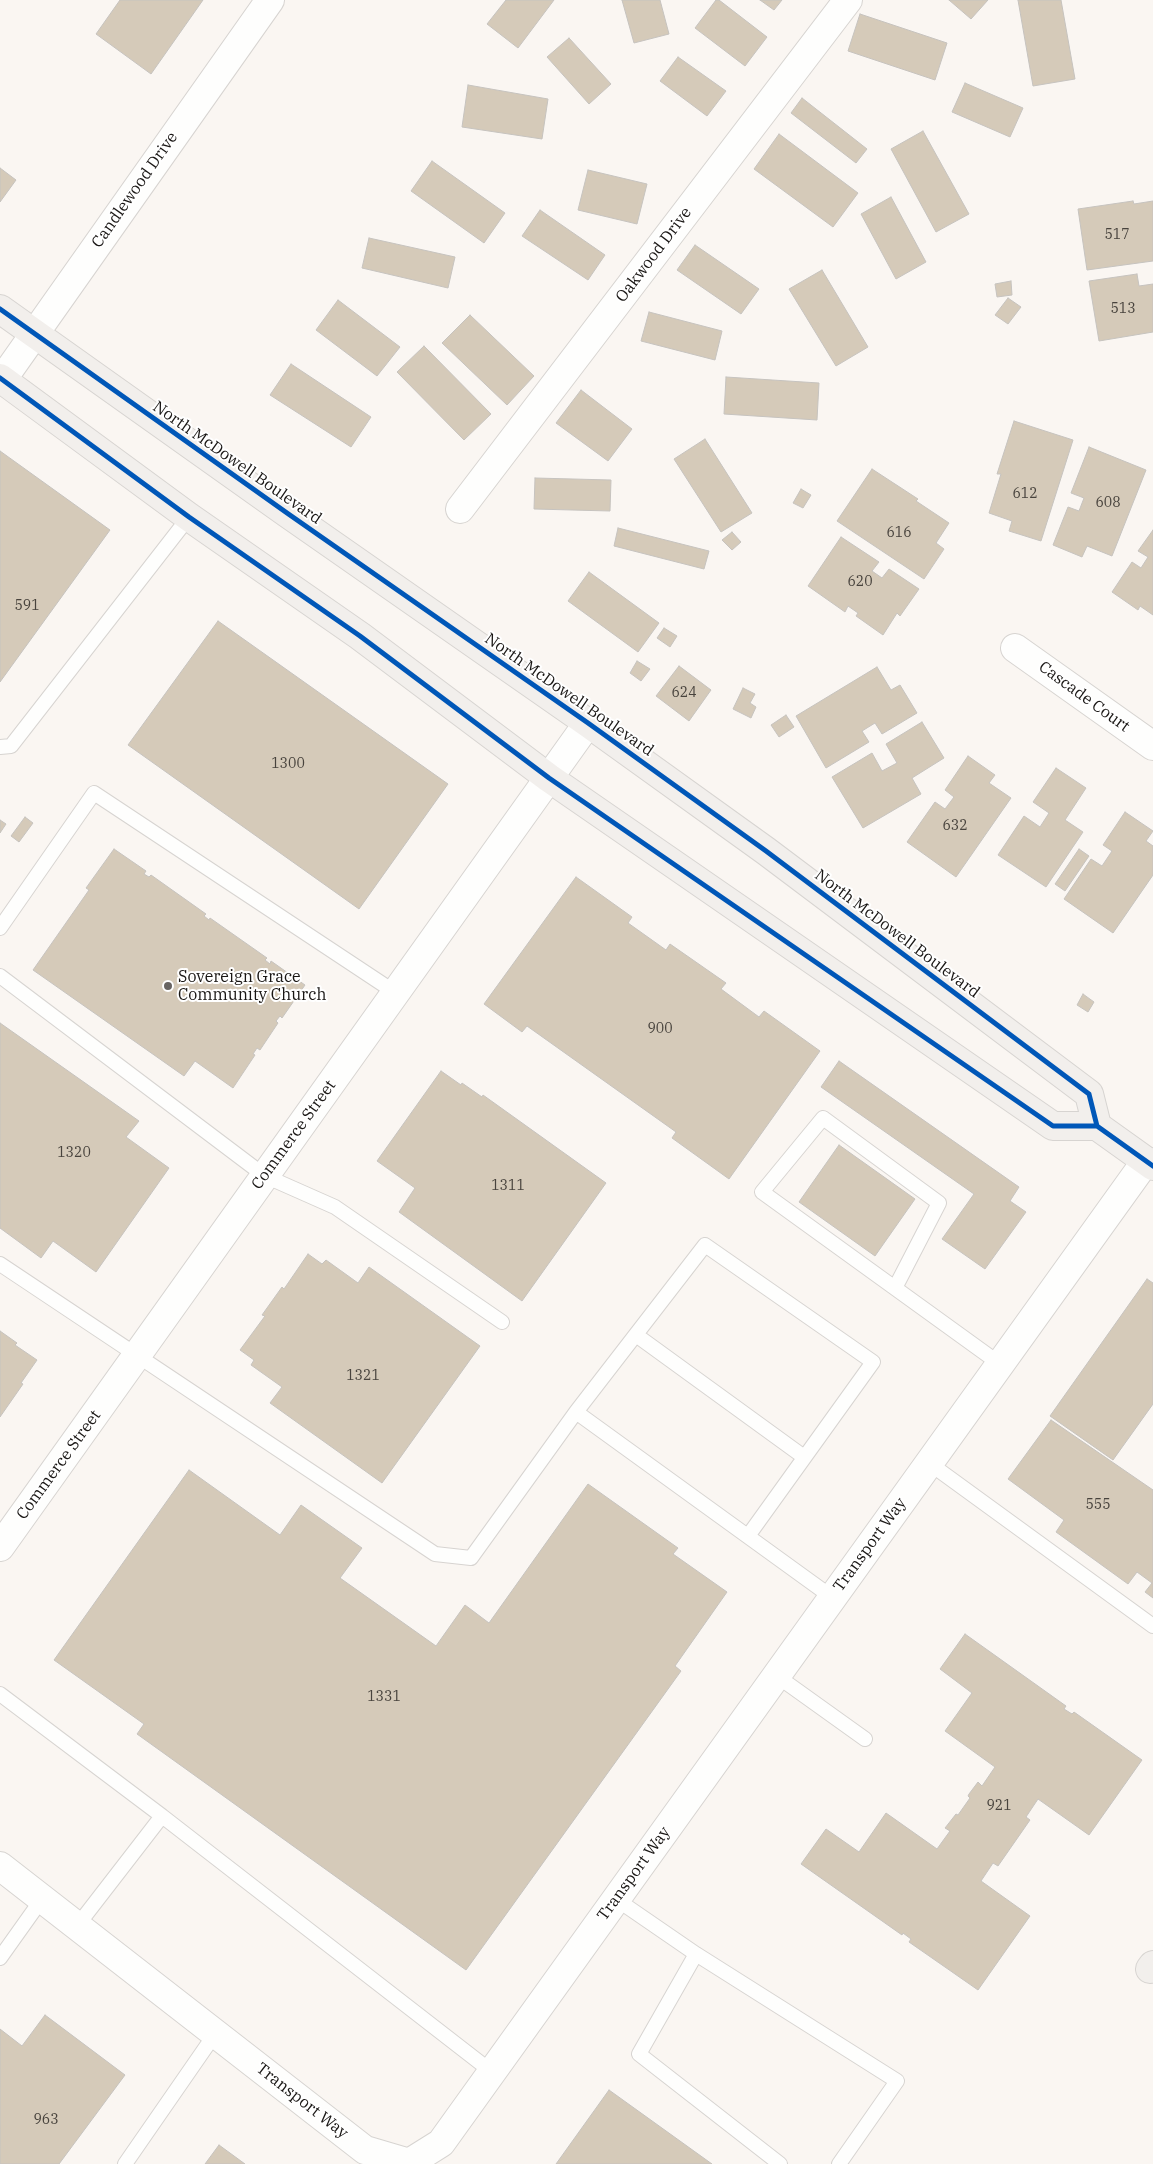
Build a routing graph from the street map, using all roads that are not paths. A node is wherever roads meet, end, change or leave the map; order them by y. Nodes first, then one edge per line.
1 (270, 0) edge
2 (848, 0) edge
3 (0, 309) edge
4 (33, 334) junction
5 (1, 379) edge
6 (460, 509) dead end
7 (189, 517) junction
8 (1016, 648) dead end
9 (588, 723) junction
10 (0, 746) edge
11 (1153, 746) edge
12 (549, 778) junction
13 (0, 928) edge
14 (0, 976) edge
15 (396, 993) junction
16 (1097, 1126) junction
17 (1150, 1164) edge
18 (265, 1176) junction
19 (0, 1264) edge
20 (895, 1288) junction
21 (502, 1322) dead end
22 (636, 1335) junction
23 (137, 1356) junction
24 (1000, 1364) junction
25 (576, 1412) junction
26 (804, 1457) junction
27 (929, 1463) junction
28 (748, 1536) junction
29 (2, 1539) edge
30 (833, 1598) junction
31 (1153, 1626) edge
32 (777, 1676) junction
33 (0, 1694) edge
34 (865, 1739) dead end
35 (162, 1816) junction
36 (0, 1866) edge
37 (616, 1898) junction
38 (42, 1899) junction
39 (76, 1926) junction
40 (696, 1954) junction
41 (0, 1958) edge
42 (215, 2034) junction
43 (492, 2072) junction
44 (396, 2162) edge
45 (125, 2164) edge
46 (780, 2164) edge
47 (839, 2164) edge

1 - 4 street, Candlewood Drive
2 - 6 street, Oakwood Drive
3 - 4 main road, North McDowell Boulevard
4 - 5 street, Candlewood Drive
4 - 9 main road, North McDowell Boulevard
5 - 7 main road
7 - 10 lane
7 - 12 main road
8 - 11 street, Cascade Court
9 - 12 street, Commerce Street
9 - 16 main road, North McDowell Boulevard
12 - 15 street, Commerce Street
12 - 16 main road
13 - 15 lane
14 - 18 lane
15 - 18 street, Commerce Street
16 - 17 main road
17 - 24 street, Transport Way
18 - 21 lane
18 - 23 street, Commerce Street
19 - 23 lane
20 - 20 lane
20 - 24 lane
22 - 25 lane
22 - 26 lane
22 - 26 lane
23 - 25 lane
23 - 29 street, Commerce Street
24 - 27 street, Transport Way
25 - 28 lane
26 - 28 lane
27 - 30 street, Transport Way
27 - 31 lane
28 - 30 lane
30 - 32 street, Transport Way
32 - 34 lane
32 - 37 street, Transport Way
33 - 35 lane
35 - 39 lane
35 - 43 lane
36 - 38 street, Transport Way
37 - 40 lane
37 - 43 street, Transport Way
38 - 39 street, Transport Way
38 - 41 lane
39 - 42 street, Transport Way
40 - 46 lane
40 - 47 lane
42 - 44 street, Transport Way
42 - 45 lane
43 - 44 street, Transport Way

